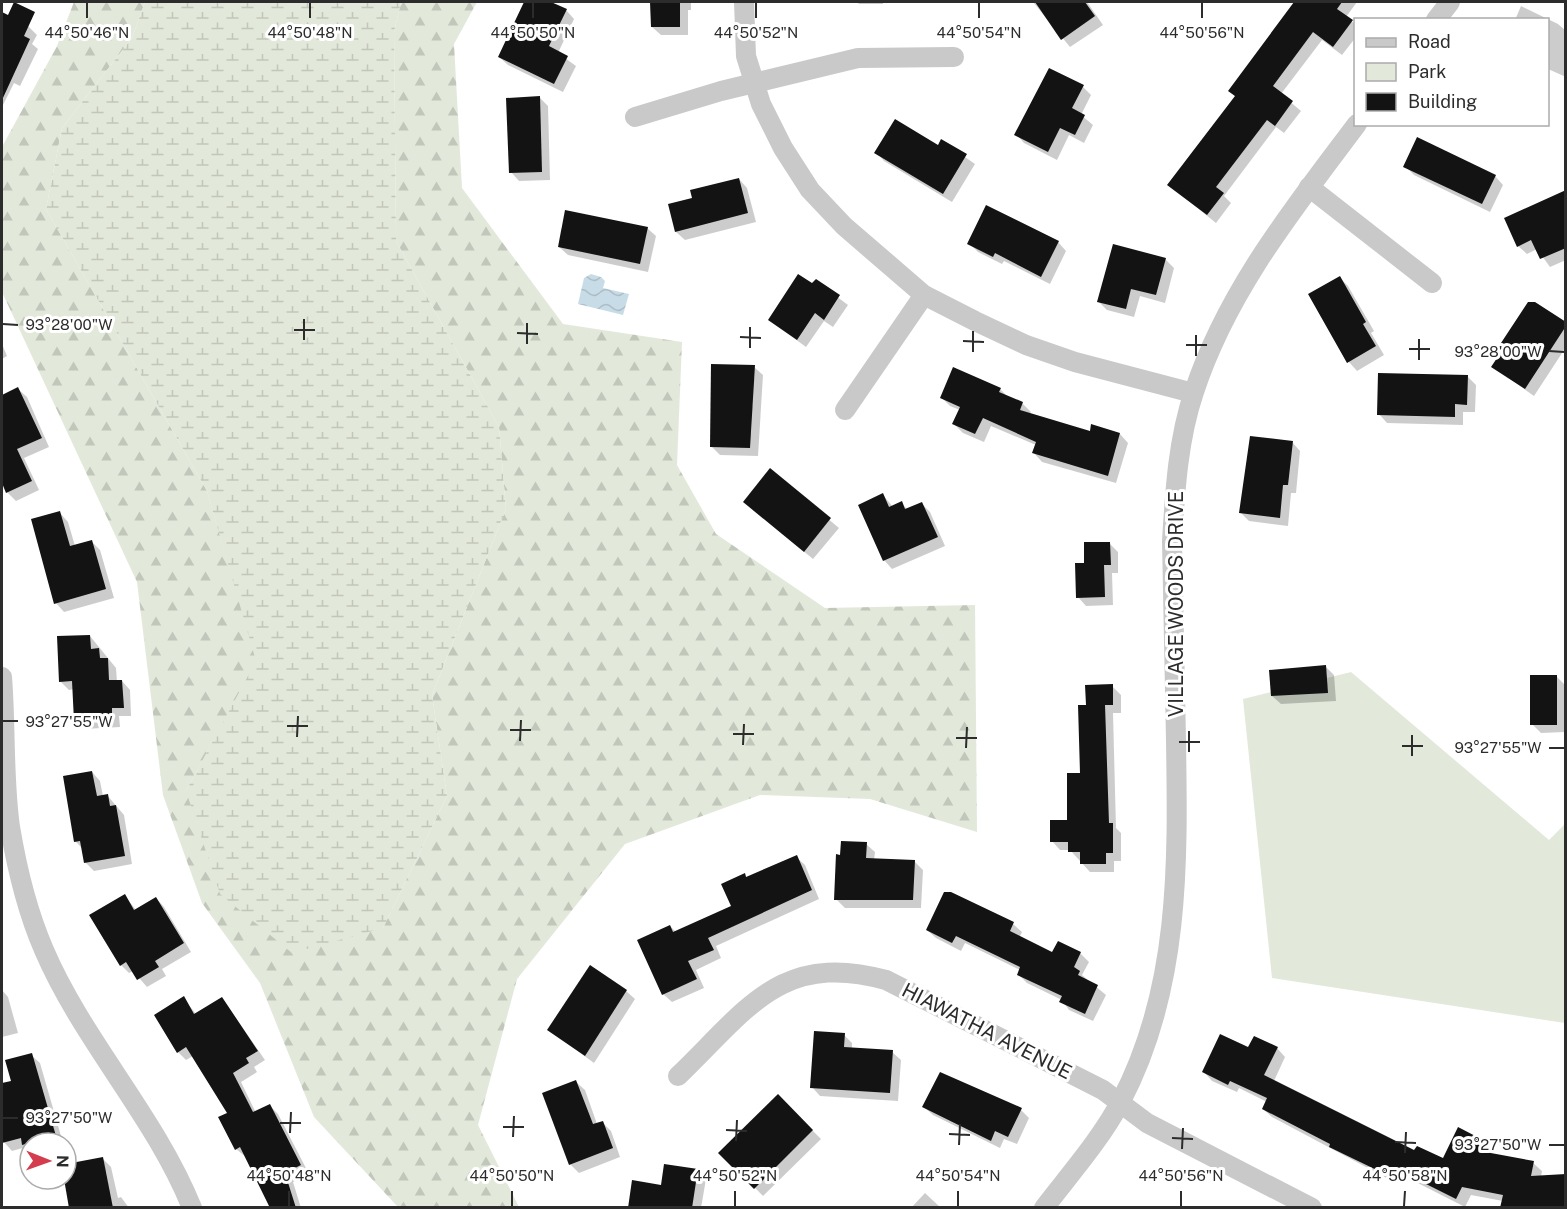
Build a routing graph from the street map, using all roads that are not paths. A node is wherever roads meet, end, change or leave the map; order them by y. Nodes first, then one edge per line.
1 (744, 2) edge
2 (1450, 2) edge
3 (1438, 18) edge
4 (954, 57) dead end
5 (754, 83) junction
6 (634, 117) dead end
7 (1356, 126) edge
8 (1310, 187) junction
9 (1432, 283) dead end
10 (924, 295) junction
11 (1193, 393) junction
12 (845, 411) dead end
13 (2, 677) edge
14 (678, 1076) dead end
15 (1120, 1102) junction
16 (1305, 1206) edge
17 (192, 1208) edge
18 (1044, 1208) edge

1 - 5 street
2 - 3 street
4 - 5 street
5 - 6 street
5 - 10 street
7 - 8 street, VILLAGE WOODS DRIVE
8 - 9 street
8 - 11 street, VILLAGE WOODS DRIVE
10 - 11 street
10 - 12 street
11 - 15 street, VILLAGE WOODS DRIVE
13 - 17 street
14 - 15 street, HIAWATHA AVENUE
15 - 16 street, HIAWATHA AVENUE
15 - 18 street, VILLAGE WOODS DRIVE

